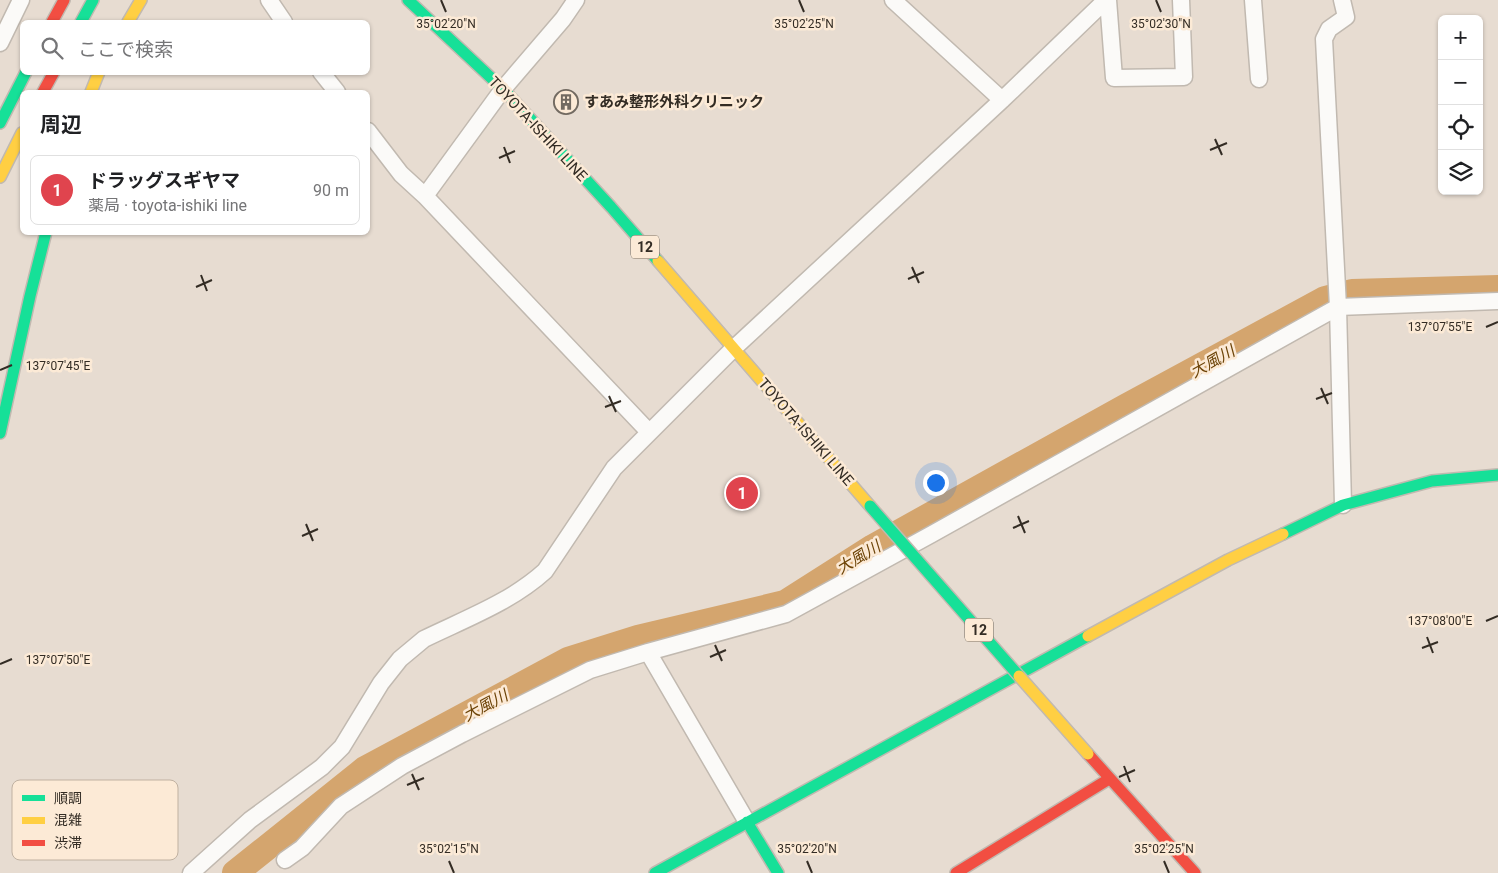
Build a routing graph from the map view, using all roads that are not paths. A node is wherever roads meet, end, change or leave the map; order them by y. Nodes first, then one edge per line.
1 (21, 0) edge
2 (64, 0) edge
3 (93, 0) edge
4 (141, 0) edge
5 (269, 0) edge
6 (408, 0) edge
7 (576, 0) edge
8 (893, 0) edge
9 (1181, 0) edge
10 (1253, 0) edge
11 (1342, 0) edge
12 (1102, 2) edge
13 (53, 20) edge
14 (82, 20) edge
15 (129, 20) edge
16 (283, 20) edge
17 (10, 27) edge
18 (0, 43) edge
19 (24, 75) edge
20 (52, 75) edge
21 (99, 75) edge
22 (323, 75) edge
23 (1259, 79) dead end
24 (503, 89) junction
25 (44, 90) edge
26 (92, 90) edge
27 (335, 90) edge
28 (1002, 100) junction
29 (0, 123) edge
30 (370, 134) edge
31 (20, 137) edge
32 (0, 177) edge
33 (425, 196) junction
34 (45, 235) edge
35 (1498, 301) edge
36 (1338, 307) junction
37 (733, 349) junction
38 (649, 432) junction
39 (0, 434) edge
40 (1498, 475) edge
41 (1343, 505) junction
42 (648, 652) junction
43 (1109, 779) junction
44 (746, 822) junction
45 (285, 860) dead end
46 (959, 872) edge
47 (191, 873) edge
48 (655, 873) edge
49 (778, 873) edge
50 (1196, 873) edge

1 - 17 street
2 - 13 main road
3 - 14 main road
4 - 15 main road
5 - 16 street
6 - 24 main road, TOYOTA-ISHIKI LINE / 12
7 - 24 street
8 - 28 street
9 - 12 street
10 - 23 street
11 - 36 street
12 - 28 street
17 - 18 street
19 - 29 main road
20 - 25 main road
21 - 26 main road
22 - 27 street
24 - 33 street
24 - 37 main road, TOYOTA-ISHIKI LINE / 12
28 - 37 street
30 - 33 street
31 - 32 main road
33 - 38 street
34 - 39 main road
35 - 36 street
36 - 41 street
36 - 42 street
37 - 38 street
37 - 43 main road, TOYOTA-ISHIKI LINE / 12, bridge
38 - 47 street
40 - 41 main road
41 - 44 main road
42 - 44 street
42 - 45 street
43 - 46 main road
43 - 50 main road, TOYOTA-ISHIKI LINE / 12
44 - 48 main road
44 - 49 main road

